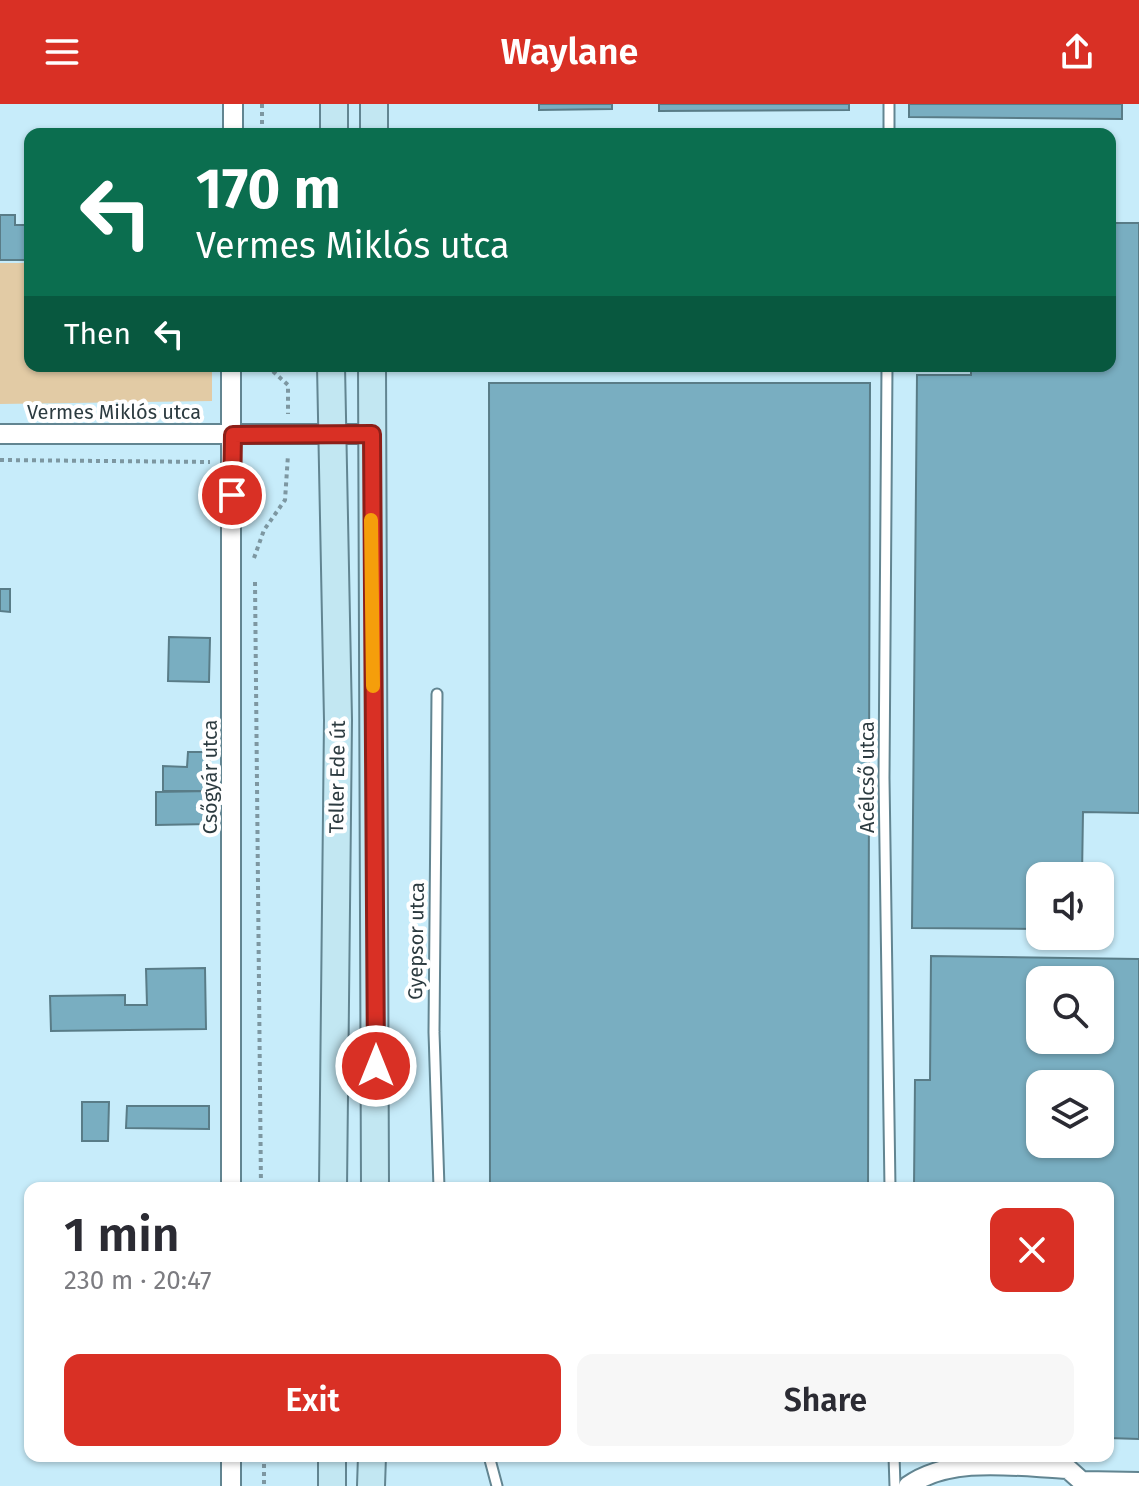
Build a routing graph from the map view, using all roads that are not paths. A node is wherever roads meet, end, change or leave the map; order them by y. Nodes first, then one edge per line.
1 (233, 104) edge
2 (334, 104) edge
3 (374, 104) edge
4 (889, 104) edge
5 (233, 128) edge
6 (334, 128) edge
7 (374, 128) edge
8 (889, 128) edge
9 (231, 372) edge
10 (331, 372) edge
11 (372, 372) edge
12 (887, 372) edge
13 (0, 434) edge
14 (331, 434) junction
15 (372, 434) junction
16 (233, 435) junction
17 (437, 694) dead end
18 (231, 1182) edge
19 (333, 1182) edge
20 (375, 1182) edge
21 (439, 1182) edge
22 (890, 1182) edge
23 (231, 1462) edge
24 (332, 1462) edge
25 (372, 1462) edge
26 (491, 1462) edge
27 (894, 1462) edge
28 (1139, 1482) edge
29 (1086, 1484) edge
30 (231, 1486) edge
31 (332, 1486) edge
32 (371, 1486) edge
33 (497, 1486) edge
34 (895, 1486) edge
35 (908, 1486) edge

1 - 5 street
2 - 6 main road
3 - 7 main road
4 - 8 lane
9 - 16 street, Csőgyár utca
10 - 14 main road, Teller Ede út
11 - 15 main road, Teller Ede út
12 - 22 lane, Acélcső utca
13 - 16 street, Vermes Miklós utca
14 - 15 street, Vermes Miklós utca
14 - 16 street, Vermes Miklós utca
14 - 19 main road, Teller Ede út
15 - 20 main road, Teller Ede út
16 - 18 street, Csőgyár utca
17 - 21 lane, Gyepsor utca
23 - 30 street
24 - 31 main road
25 - 32 main road
26 - 33 lane
27 - 34 lane
28 - 29 street
29 - 35 street

